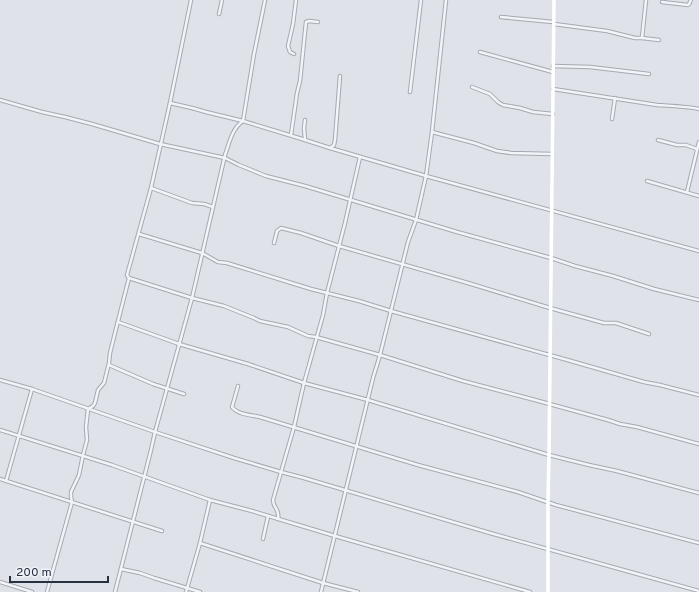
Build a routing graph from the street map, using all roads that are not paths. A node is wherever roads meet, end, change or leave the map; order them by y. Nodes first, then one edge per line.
1 (191, 0) edge
2 (222, 0) edge
3 (265, 0) edge
4 (296, 0) edge
5 (421, 0) edge
6 (446, 0) edge
7 (554, 0) edge
8 (646, 0) edge
9 (691, 0) edge
10 (662, 2) dead end
11 (219, 14) dead end
12 (500, 17) dead end
13 (318, 22) dead end
14 (553, 23) junction
15 (642, 38) junction
16 (659, 40) dead end
17 (480, 52) dead end
18 (294, 54) dead end
19 (553, 66) junction
20 (553, 72) junction
21 (649, 74) dead end
22 (340, 76) dead end
23 (472, 87) dead end
24 (553, 89) junction
25 (410, 92) dead end
26 (615, 98) junction
27 (0, 100) edge
28 (170, 103) junction
29 (699, 108) edge
30 (553, 114) junction
31 (612, 119) dead end
32 (304, 120) dead end
33 (243, 121) junction
34 (432, 132) junction
35 (291, 135) junction
36 (305, 140) junction
37 (658, 140) dead end
38 (699, 142) edge
39 (160, 144) junction
40 (330, 148) junction
41 (697, 148) junction
42 (552, 154) junction
43 (360, 157) junction
44 (225, 158) junction
45 (426, 176) junction
46 (647, 181) dead end
47 (151, 188) junction
48 (687, 192) junction
49 (699, 196) edge
50 (350, 200) junction
51 (213, 207) junction
52 (552, 210) junction
53 (416, 220) junction
54 (139, 234) junction
55 (274, 243) dead end
56 (339, 246) junction
57 (699, 251) edge
58 (202, 253) junction
59 (551, 258) junction
60 (403, 265) junction
61 (129, 278) junction
62 (327, 293) junction
63 (192, 298) junction
64 (699, 300) edge
65 (550, 308) junction
66 (392, 311) junction
67 (118, 322) junction
68 (650, 334) dead end
69 (316, 337) junction
70 (179, 344) junction
71 (380, 355) junction
72 (550, 355) junction
73 (109, 365) junction
74 (0, 380) edge
75 (304, 383) junction
76 (238, 386) dead end
77 (32, 389) junction
78 (167, 389) junction
79 (184, 394) dead end
80 (699, 395) edge
81 (368, 400) junction
82 (549, 404) junction
83 (88, 409) junction
84 (294, 427) junction
85 (0, 430) edge
86 (155, 432) junction
87 (19, 436) junction
88 (699, 444) edge
89 (357, 446) junction
90 (549, 455) junction
91 (83, 456) junction
92 (281, 472) junction
93 (144, 476) junction
94 (0, 479) edge
95 (6, 481) junction
96 (346, 491) junction
97 (699, 493) edge
98 (210, 500) junction
99 (72, 502) junction
100 (548, 502) junction
101 (268, 516) junction
102 (278, 519) junction
103 (133, 521) junction
104 (162, 531) dead end
105 (335, 536) junction
106 (263, 539) dead end
107 (200, 543) junction
108 (699, 543) edge
109 (548, 550) junction
110 (121, 569) junction
111 (0, 582) edge
112 (323, 583) junction
113 (186, 588) junction
114 (699, 591) edge
115 (32, 592) edge
116 (48, 592) edge
117 (115, 592) edge
118 (186, 592) edge
119 (200, 592) edge
120 (321, 592) edge
121 (358, 592) edge
122 (530, 592) edge
123 (548, 592) edge

1 - 28 street
2 - 11 street
3 - 33 street
4 - 18 street
5 - 25 street
6 - 34 street
7 - 14 street
8 - 15 street
9 - 10 street
12 - 14 street
13 - 35 street
14 - 15 street
14 - 19 street
15 - 16 street
17 - 20 street
19 - 20 street
19 - 21 street
20 - 24 street
22 - 40 street
23 - 30 street
24 - 26 street
24 - 30 street
26 - 29 street
26 - 31 street
27 - 39 street
28 - 33 street
28 - 39 street
30 - 42 street
32 - 36 street
33 - 35 street
33 - 44 street
34 - 42 street
34 - 45 street
35 - 36 street
36 - 40 street
37 - 41 street
38 - 41 street
39 - 44 street
39 - 47 street
40 - 43 street
41 - 48 street
42 - 52 street
43 - 45 street
43 - 50 street
44 - 50 street
44 - 51 street
45 - 52 street
45 - 53 street
46 - 48 street
47 - 51 street
47 - 54 street
48 - 49 street
50 - 53 street
50 - 56 street
51 - 58 street
52 - 57 street
52 - 59 street
53 - 59 street
53 - 60 street
54 - 58 street
54 - 61 street
55 - 56 street
56 - 60 street
56 - 62 street
58 - 62 street
58 - 63 street
59 - 64 street
59 - 65 street
60 - 65 street
60 - 66 street
61 - 63 street
61 - 67 street
62 - 66 street
62 - 69 street
63 - 69 street
63 - 70 street
65 - 68 street
65 - 72 street
66 - 71 street
66 - 72 street
67 - 70 street
67 - 73 street
69 - 71 street
69 - 75 street
70 - 75 street
70 - 78 street
71 - 81 street
71 - 82 street
72 - 80 street
72 - 82 street
73 - 78 street
73 - 83 street
74 - 77 street
75 - 81 street
75 - 84 street
76 - 84 street
77 - 83 street
77 - 87 street
78 - 79 street
78 - 86 street
81 - 89 street
81 - 90 street
82 - 88 street
82 - 90 street
83 - 86 street
83 - 91 street
84 - 89 street
84 - 92 street
85 - 87 street
86 - 92 street
86 - 93 street
87 - 91 street
87 - 95 street
89 - 96 street
89 - 100 street
90 - 97 street
90 - 100 street
91 - 93 street
91 - 99 street
92 - 96 street
92 - 102 street
93 - 98 street
93 - 103 street
94 - 95 street
95 - 99 street
96 - 105 street
96 - 109 street
98 - 101 street
98 - 107 street
99 - 103 street
99 - 116 street
100 - 108 street
100 - 109 street
101 - 102 street
101 - 106 street
102 - 105 street
103 - 104 street
103 - 110 street
105 - 112 street
105 - 122 street
107 - 112 street
107 - 113 street
109 - 114 street
109 - 123 street
110 - 113 street
110 - 117 street
111 - 115 street
112 - 120 street
112 - 121 street
113 - 118 street
113 - 119 street

